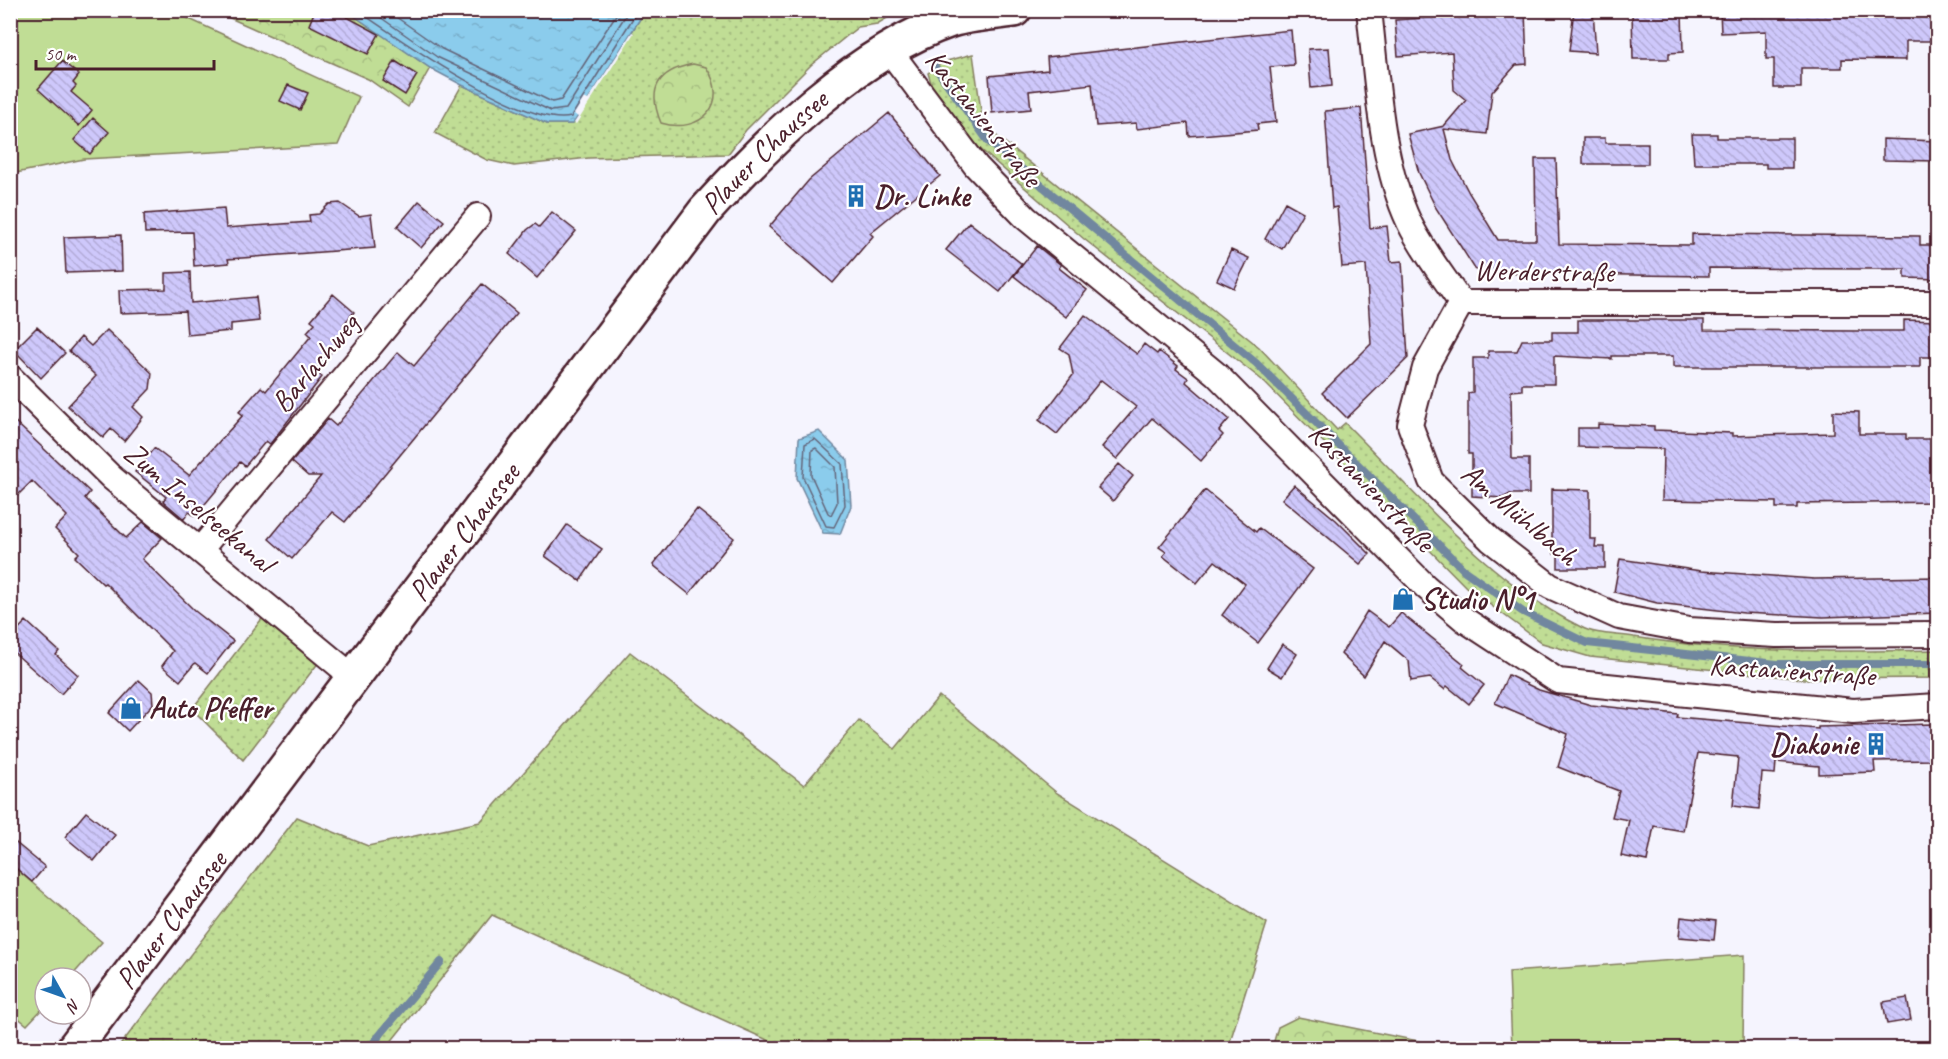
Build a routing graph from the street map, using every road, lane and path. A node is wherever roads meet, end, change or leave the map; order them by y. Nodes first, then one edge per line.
1 (1014, 10) edge
2 (1369, 10) edge
3 (951, 15) edge
4 (889, 50) junction
5 (478, 216) dead end
6 (1461, 303) junction
7 (1938, 303) edge
8 (10, 377) edge
9 (200, 550) junction
10 (1938, 634) edge
11 (356, 676) junction
12 (1938, 706) edge
13 (74, 1048) edge

1 - 3 main road, Plauer Chaussee
2 - 6 street, Werderstraße
3 - 4 main road, Plauer Chaussee
4 - 11 main road, Plauer Chaussee
4 - 12 street, Kastanienstraße
5 - 9 street, Barlachweg
6 - 7 street, Werderstraße
6 - 10 street, Am Mühlbach
8 - 9 street, Zum Inselseekanal
9 - 11 street, Zum Inselseekanal
11 - 13 main road, Plauer Chaussee

